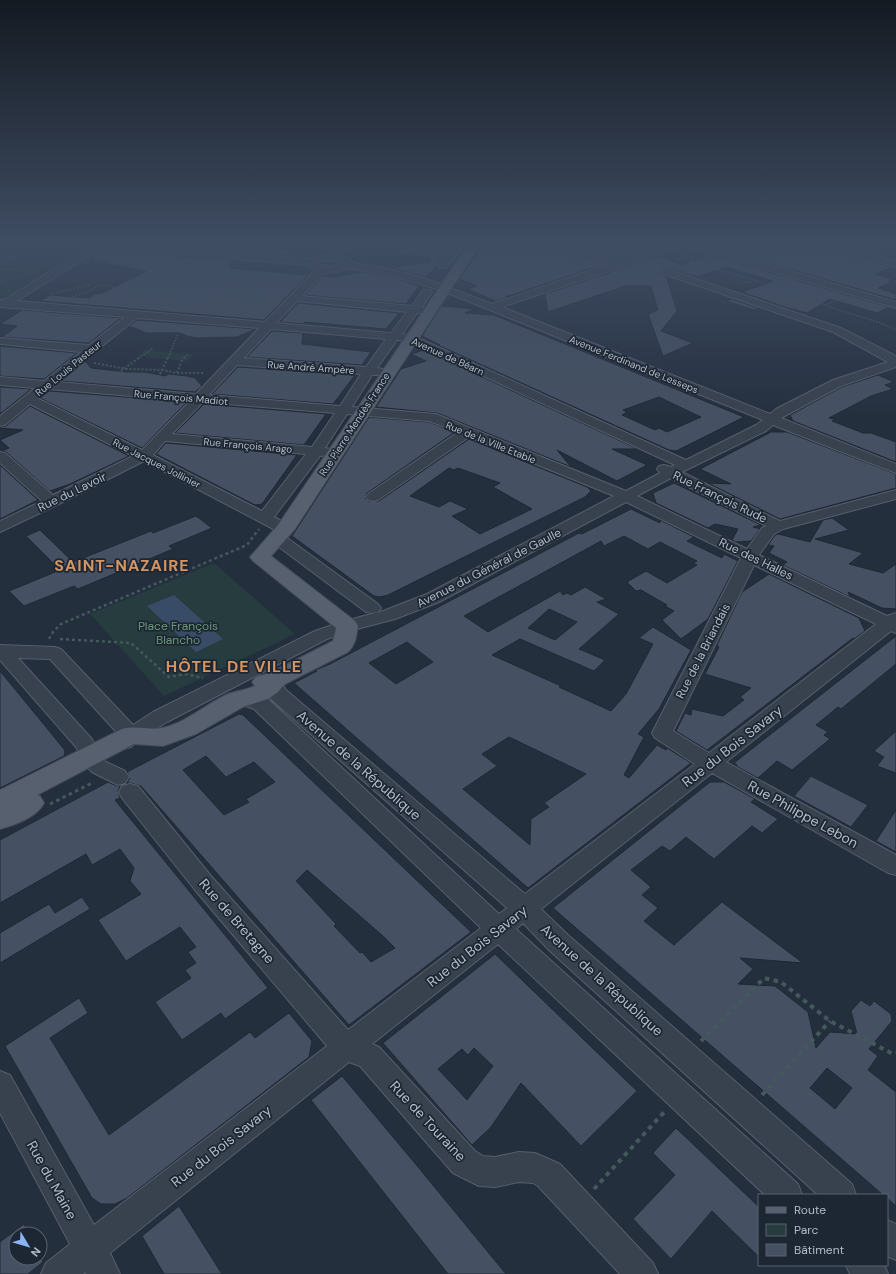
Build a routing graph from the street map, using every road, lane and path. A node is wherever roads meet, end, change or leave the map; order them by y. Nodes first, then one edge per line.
1 (29, 300) edge
2 (190, 300) edge
3 (240, 300) edge
4 (424, 300) edge
5 (431, 300) edge
6 (476, 300) edge
7 (512, 300) edge
8 (750, 300) edge
9 (811, 300) edge
10 (878, 300) edge
11 (291, 301) junction
12 (255, 302) joint
13 (2, 304) edge
14 (20, 304) junction
15 (896, 306) edge
16 (493, 307) junction
17 (421, 310) junction
18 (135, 314) junction
19 (170, 317) junction
20 (268, 326) junction
21 (896, 330) edge
22 (178, 334) dead end
23 (394, 337) junction
24 (410, 338) junction
25 (0, 341) edge
26 (153, 348) dead end
27 (91, 349) junction
28 (188, 354) dead end
29 (894, 359) edge
30 (234, 361) junction
31 (88, 362) dead end
32 (127, 369) junction
33 (881, 369) junction
34 (163, 370) junction
35 (369, 371) junction
36 (121, 372) dead end
37 (177, 373) junction
38 (207, 373) dead end
39 (387, 373) junction
40 (160, 374) dead end
41 (896, 374) edge
42 (852, 375) junction
43 (0, 382) edge
44 (46, 385) junction
45 (199, 398) junction
46 (29, 399) junction
47 (344, 410) junction
48 (362, 412) junction
49 (766, 417) junction
50 (0, 422) edge
51 (467, 432) junction
52 (162, 437) junction
53 (316, 451) junction
54 (334, 453) junction
55 (0, 456) edge
56 (144, 456) junction
57 (674, 467) junction
58 (896, 469) edge
59 (620, 494) junction
60 (896, 494) edge
61 (373, 497) dead end
62 (52, 502) junction
63 (265, 518) junction
64 (778, 526) junction
65 (0, 527) edge
66 (281, 533) junction
67 (254, 551) junction
68 (750, 556) junction
69 (372, 608) junction
70 (894, 623) edge
71 (347, 626) junction
72 (55, 644) junction
73 (1, 651) edge
74 (205, 679) dead end
75 (275, 682) junction
76 (242, 699) junction
77 (131, 735) junction
78 (710, 763) junction
79 (107, 771) junction
80 (0, 802) edge
81 (45, 807) dead end
82 (0, 811) edge
83 (0, 819) edge
84 (896, 866) edge
85 (525, 909) junction
86 (499, 929) junction
87 (830, 1021) junction
88 (704, 1038) dead end
89 (346, 1048) junction
90 (896, 1053) edge
91 (0, 1085) edge
92 (763, 1094) dead end
93 (679, 1097) junction
94 (591, 1192) dead end
95 (786, 1194) edge
96 (840, 1194) edge
97 (888, 1237) edge
98 (896, 1244) edge
99 (97, 1261) edge
100 (863, 1266) edge
101 (56, 1274) edge
102 (642, 1274) edge
103 (872, 1274) edge

1 - 14 path
2 - 19 path
3 - 12 path
4 - 17 street
5 - 17 main road, Rue Pierre Mendès France
6 - 16 street, Avenue Ferdinand de Lesseps
7 - 16 street
8 - 29 street
9 - 21 path
10 - 15 street
11 - 12 path
11 - 17 street
11 - 20 street, Rue du Lavoir
13 - 14 street, Avenue de Béarn
14 - 18 street, Avenue de Béarn
16 - 49 street, Avenue Ferdinand de Lesseps
17 - 23 street
17 - 24 main road, Rue Pierre Mendès France
18 - 19 street, Avenue de Béarn
18 - 27 street, Rue Louis Pasteur
19 - 20 street, Avenue de Béarn
20 - 23 street, Avenue de Béarn
20 - 30 street, Rue du Lavoir
22 - 34 path
23 - 24 street, Avenue de Béarn
23 - 35 street
24 - 39 main road, Rue Pierre Mendès France
24 - 57 street, Avenue de Béarn
25 - 27 street
26 - 32 path
27 - 44 street, Rue Louis Pasteur
28 - 37 path
29 - 33 street
29 - 42 street
30 - 35 street, Rue André Ampère
30 - 45 street, Rue du Lavoir
31 - 32 path
32 - 34 path
32 - 36 path
33 - 41 street
33 - 42 street
34 - 37 path
34 - 40 path
35 - 39 street, Rue André Ampère
35 - 47 street
37 - 38 path
39 - 48 main road, Rue Pierre Mendès France
42 - 49 street, Avenue du Général de Gaulle
43 - 44 street, Rue François Madiot
44 - 45 street, Rue François Madiot
44 - 46 street, Rue Louis Pasteur
45 - 47 street, Rue François Madiot
45 - 52 street, Rue du Lavoir
46 - 50 street, Rue Louis Pasteur
46 - 56 street, Rue Jacques Jollinier
47 - 48 street, Rue François Madiot
47 - 53 street
48 - 51 street, Rue de la Ville Etable
48 - 54 main road, Rue Pierre Mendès France
49 - 57 street, Avenue du Général de Gaulle
49 - 58 street, Avenue Ferdinand de Lesseps
51 - 59 street, Rue de la Ville Etable
51 - 61 street
52 - 53 street, Rue François Arago
52 - 56 street, Rue du Lavoir
53 - 54 street, Rue François Arago
53 - 63 street
54 - 66 main road, Rue Pierre Mendès France
55 - 62 street
56 - 62 street, Rue du Lavoir
56 - 63 street, Rue Jacques Jollinier
57 - 59 street, Avenue du Général de Gaulle
57 - 64 street, Rue François Rude
59 - 68 street, Rue des Halles
59 - 69 street, Avenue du Général de Gaulle
59 - 71 street, Avenue du Général de Gaulle
60 - 64 street
62 - 65 street, Rue du Lavoir
63 - 66 street, Rue Jacques Jollinier
63 - 67 path
64 - 68 street, Rue de la Briandais
66 - 67 main road, Rue Pierre Mendès France
66 - 69 street, Rue Jacques Jollinier
67 - 71 main road
67 - 72 path
68 - 70 street, Rue des Halles
68 - 78 street, Rue de la Briandais
69 - 71 street, Avenue du Général de Gaulle
70 - 78 street, Rue du Bois Savary
71 - 75 main road
71 - 77 street
72 - 73 street
72 - 74 path
72 - 77 street
73 - 79 street
75 - 76 main road
75 - 85 street, Avenue de la République
76 - 77 main road
76 - 86 street, Avenue de la République
77 - 79 main road
78 - 84 street, Rue Philippe Lebon
78 - 85 street, Rue du Bois Savary
79 - 80 main road
79 - 81 path
79 - 82 street
79 - 83 main road
79 - 89 street, Rue de Bretagne
85 - 86 street, Rue du Bois Savary
85 - 96 street, Avenue de la République
86 - 89 street, Rue du Bois Savary
86 - 93 street, Avenue de la République
87 - 88 path
87 - 90 path
87 - 92 path
89 - 99 street, Rue du Bois Savary
89 - 102 street, Rue de Touraine
91 - 99 street, Rue du Maine
93 - 94 path
93 - 95 street, Avenue de la République
97 - 98 street
99 - 101 street, Rue du Bois Savary
100 - 103 street

